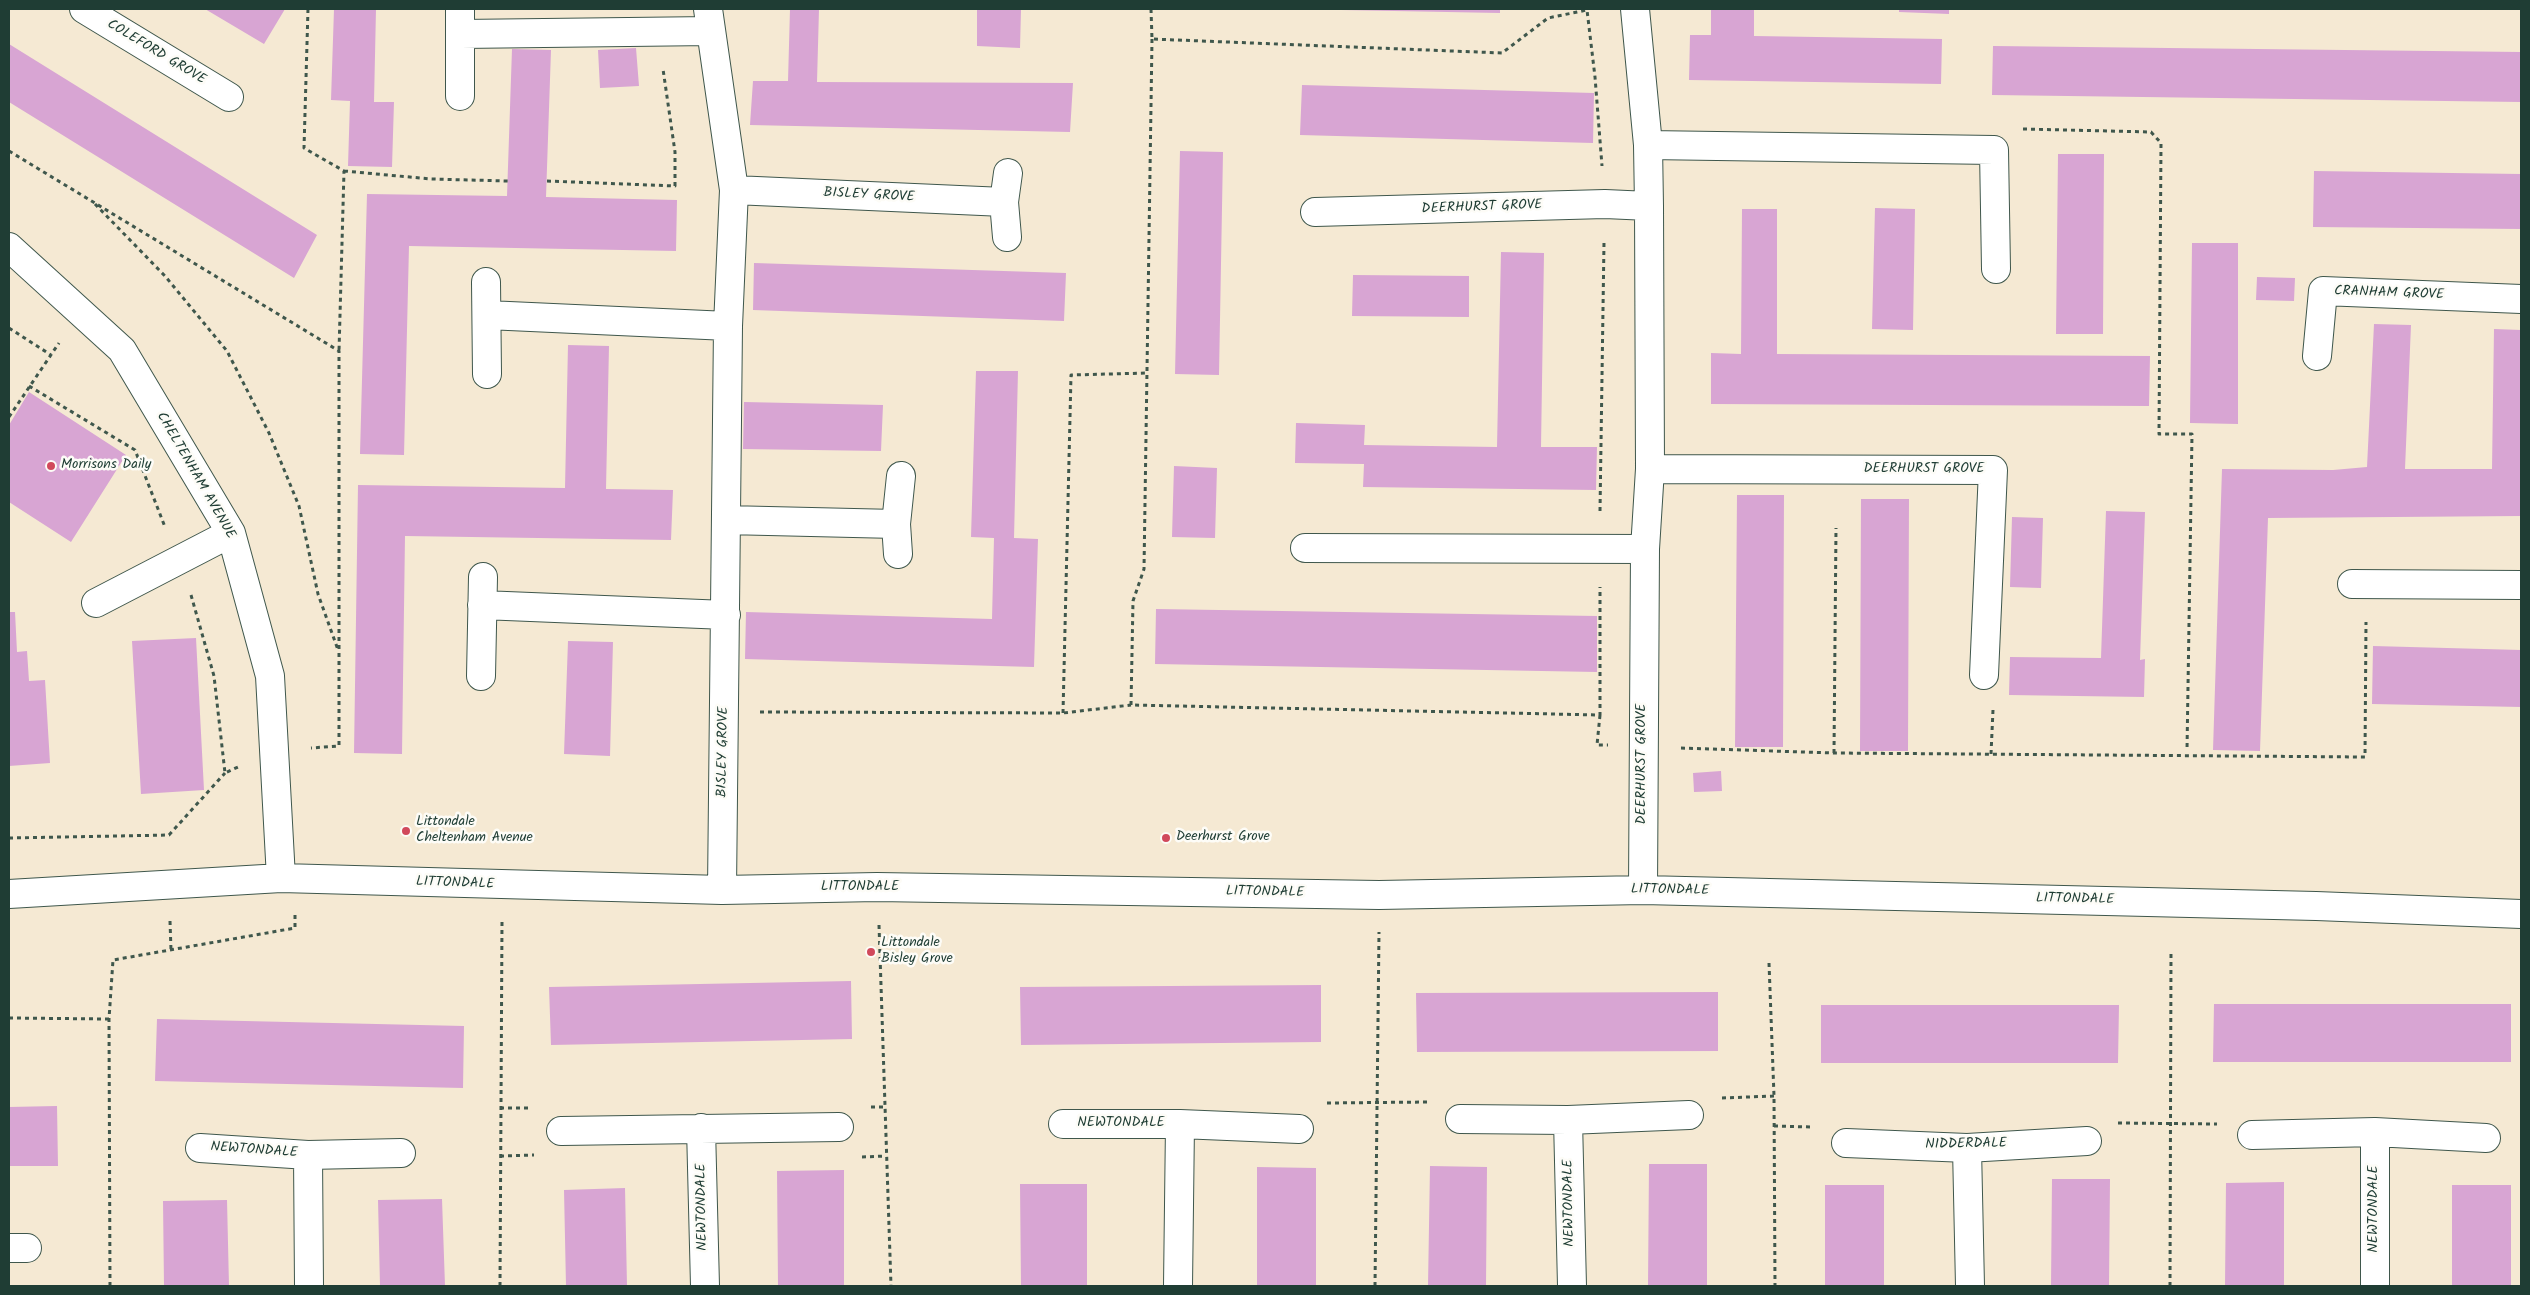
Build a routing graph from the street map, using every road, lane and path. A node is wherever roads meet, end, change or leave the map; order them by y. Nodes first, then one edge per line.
1 (84, 9) edge
2 (308, 9) edge
3 (1635, 9) edge
4 (709, 20) edge
5 (460, 22) edge
6 (656, 31) junction
7 (460, 96) dead end
8 (229, 97) dead end
9 (1648, 145) junction
10 (1994, 150) junction
11 (344, 171) junction
12 (1008, 173) dead end
13 (508, 181) dead end
14 (547, 181) dead end
15 (734, 190) junction
16 (91, 200) dead end
17 (1004, 202) junction
18 (1650, 206) junction
19 (1315, 212) dead end
20 (1007, 237) dead end
21 (9, 247) edge
22 (1996, 270) dead end
23 (486, 282) dead end
24 (2521, 299) edge
25 (80, 311) junction
26 (487, 315) junction
27 (728, 326) junction
28 (9, 328) edge
29 (339, 351) dead end
30 (51, 355) junction
31 (2317, 356) dead end
32 (1148, 373) dead end
33 (487, 374) dead end
34 (9, 418) edge
35 (1650, 469) junction
36 (901, 476) dead end
37 (726, 520) junction
38 (896, 524) junction
39 (1836, 528) dead end
40 (231, 533) junction
41 (1305, 548) dead end
42 (1645, 549) junction
43 (898, 554) dead end
44 (483, 576) dead end
45 (2359, 584) joint
46 (2521, 585) edge
47 (96, 603) dead end
48 (482, 605) junction
49 (726, 615) junction
50 (339, 654) dead end
51 (482, 676) dead end
52 (1984, 676) dead end
53 (1131, 706) dead end
54 (725, 711) junction
55 (1064, 713) junction
56 (1600, 714) dead end
57 (1644, 746) junction
58 (2187, 750) dead end
59 (1834, 753) junction
60 (224, 773) dead end
61 (9, 838) edge
62 (288, 879) junction
63 (503, 886) junction
64 (877, 887) junction
65 (722, 890) junction
66 (1643, 890) junction
67 (9, 894) edge
68 (1379, 895) junction
69 (2521, 914) edge
70 (2171, 950) dead end
71 (1768, 963) dead end
72 (9, 1018) edge
73 (109, 1019) junction
74 (1774, 1096) junction
75 (1378, 1103) junction
76 (1689, 1115) joint
77 (1460, 1119) joint
78 (1568, 1120) junction
79 (1063, 1124) dead end
80 (1180, 1124) junction
81 (2169, 1124) junction
82 (839, 1127) dead end
83 (701, 1128) junction
84 (1299, 1129) joint
85 (561, 1131) dead end
86 (2375, 1132) junction
87 (2252, 1135) joint
88 (2486, 1138) dead end
89 (2087, 1141) joint
90 (1846, 1143) dead end
91 (200, 1148) dead end
92 (1967, 1148) junction
93 (401, 1153) dead end
94 (308, 1154) junction
95 (110, 1286) edge
96 (310, 1286) edge
97 (500, 1286) edge
98 (705, 1286) edge
99 (891, 1286) edge
100 (1178, 1286) edge
101 (1375, 1286) edge
102 (1572, 1286) edge
103 (1775, 1286) edge
104 (1970, 1286) edge
105 (2170, 1286) edge
106 (2375, 1286) edge

1 - 8 street, COLEFORD GROVE
2 - 11 path
3 - 9 street, DEERHURST GROVE
4 - 6 street, BISLEY GROVE
4 - 15 street, BISLEY GROVE
5 - 6 street, BISLEY GROVE
5 - 7 street, BISLEY GROVE
6 - 14 path
9 - 10 street
9 - 18 street, DEERHURST GROVE
10 - 22 street
10 - 58 path
11 - 13 path
11 - 29 path
12 - 17 street
15 - 17 street, BISLEY GROVE
15 - 27 street, BISLEY GROVE
16 - 50 path
17 - 20 street
18 - 19 street, DEERHURST GROVE
18 - 35 street, DEERHURST GROVE
21 - 25 street, CHELTENHAM AVENUE
23 - 26 street
24 - 31 street, CRANHAM GROVE
25 - 30 path
25 - 40 street, CHELTENHAM AVENUE
26 - 27 street
26 - 33 street
27 - 37 street, BISLEY GROVE
28 - 30 path
30 - 34 path
32 - 55 path
35 - 42 street, DEERHURST GROVE
35 - 52 street, DEERHURST GROVE
36 - 38 street
37 - 38 street
37 - 49 street, BISLEY GROVE
38 - 43 street
39 - 59 path
40 - 47 street
40 - 62 street, CHELTENHAM AVENUE
41 - 42 street
42 - 57 street, DEERHURST GROVE
44 - 48 street
45 - 46 street
45 - 59 path
48 - 49 street
48 - 51 street
49 - 54 street, BISLEY GROVE
53 - 55 path
54 - 55 path
54 - 65 street, BISLEY GROVE
56 - 57 path
57 - 59 path
57 - 66 street, DEERHURST GROVE
60 - 61 path
62 - 63 street, LITTONDALE
62 - 67 street, LITTONDALE
62 - 73 path
63 - 65 street, LITTONDALE
63 - 97 path
64 - 65 street, LITTONDALE
64 - 68 street, LITTONDALE
64 - 99 path
66 - 68 street, LITTONDALE
66 - 69 street, LITTONDALE
68 - 75 path
70 - 81 path
71 - 74 path
72 - 73 path
73 - 95 path
74 - 76 path
74 - 103 path
75 - 77 path
75 - 84 path
75 - 101 path
76 - 78 street
77 - 78 street
78 - 102 street, NEWTONDALE
79 - 80 street, NEWTONDALE
80 - 84 street, NEWTONDALE
80 - 100 street, NEWTONDALE
81 - 87 path
81 - 89 path
81 - 105 path
82 - 83 street
83 - 85 street
83 - 98 street, NEWTONDALE
86 - 87 street
86 - 88 street
86 - 106 street, NEWTONDALE
89 - 92 street, NIDDERDALE
90 - 92 street, NIDDERDALE
91 - 94 street, NEWTONDALE
92 - 104 street
93 - 94 street, NEWTONDALE
94 - 96 street, NEWTONDALE

